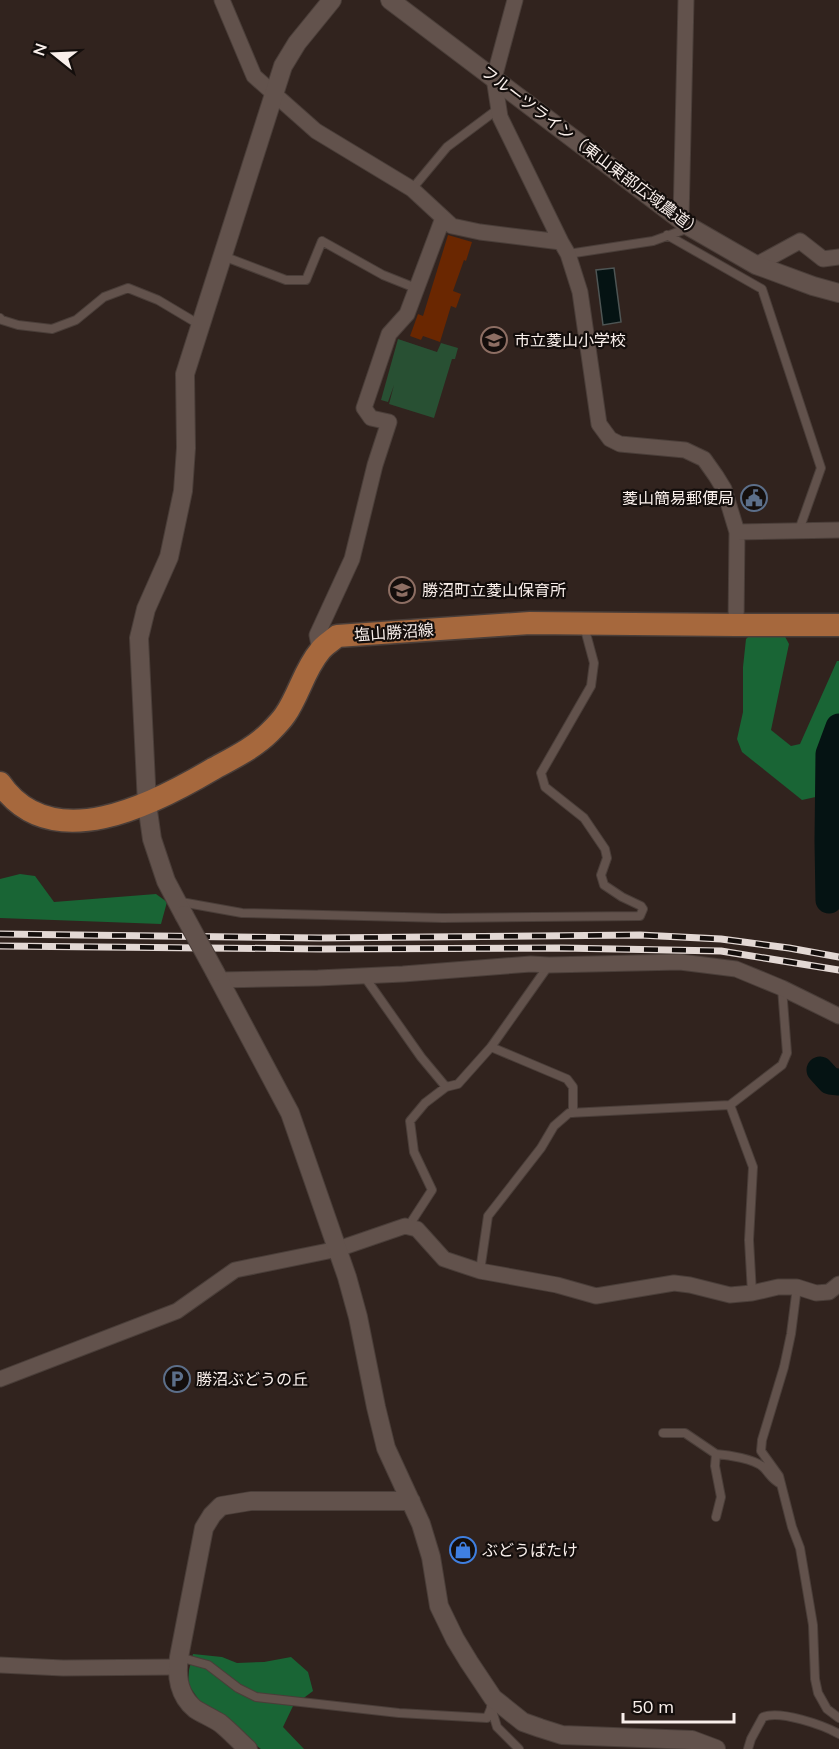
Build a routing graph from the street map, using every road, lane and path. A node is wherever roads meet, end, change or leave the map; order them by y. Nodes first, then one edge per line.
1 (222, 0) edge
2 (332, 0) edge
3 (390, 0) edge
4 (515, 0) edge
5 (686, 0) edge
6 (494, 78) junction
7 (274, 94) junction
8 (498, 109) junction
9 (412, 189) junction
10 (442, 219) junction
11 (685, 224) junction
12 (667, 236) junction
13 (565, 248) junction
14 (223, 256) junction
15 (839, 257) edge
16 (756, 265) junction
17 (418, 289) junction
18 (839, 293) edge
19 (0, 318) edge
20 (200, 324) junction
21 (799, 530) junction
22 (839, 530) edge
23 (737, 531) junction
24 (583, 624) junction
25 (736, 625) junction
26 (839, 625) edge
27 (320, 650) junction
28 (0, 783) edge
29 (147, 804) junction
30 (180, 908) junction
31 (549, 965) junction
32 (217, 976) junction
33 (364, 976) junction
34 (782, 988) junction
35 (839, 1017) edge
36 (491, 1047) junction
37 (446, 1087) junction
38 (730, 1105) junction
39 (573, 1113) junction
40 (408, 1227) junction
41 (338, 1249) junction
42 (480, 1271) junction
43 (839, 1284) edge
44 (797, 1287) junction
45 (752, 1293) junction
46 (0, 1379) edge
47 (663, 1433) dead end
48 (716, 1454) junction
49 (781, 1484) junction
50 (411, 1501) junction
51 (716, 1517) dead end
52 (178, 1662) junction
53 (0, 1665) edge
54 (492, 1703) junction
55 (839, 1718) edge
56 (839, 1734) edge
57 (248, 1749) edge
58 (519, 1749) edge
59 (716, 1749) edge
60 (748, 1749) edge

1 - 7 street
2 - 7 street
3 - 6 street, フルーツライン（東山東部広域農道）
4 - 6 street
5 - 11 street
6 - 8 street
6 - 11 street, フルーツライン（東山東部広域農道）
7 - 9 street
7 - 14 street
8 - 9 lane
8 - 13 street
9 - 10 street
10 - 13 street
10 - 17 street
11 - 12 lane
11 - 16 street, フルーツライン（東山東部広域農道）
12 - 13 lane
12 - 21 lane
13 - 23 street
14 - 17 lane
14 - 20 street
15 - 16 street
16 - 18 street, フルーツライン（東山東部広域農道）
17 - 27 street
19 - 20 lane
20 - 29 street
21 - 22 street
21 - 23 street
23 - 25 street
24 - 25 main road, 塩山勝沼線
24 - 27 main road, 塩山勝沼線
24 - 30 lane
25 - 26 main road, 塩山勝沼線
27 - 29 main road
28 - 29 main road
29 - 30 street
30 - 32 street, bridge
31 - 33 street
31 - 34 street
31 - 36 lane
32 - 33 street
32 - 41 street
33 - 37 lane
34 - 35 street
34 - 38 lane
36 - 37 lane
36 - 39 lane
37 - 40 lane
38 - 39 lane
38 - 45 lane
39 - 42 lane
40 - 41 street
40 - 42 street
41 - 46 street
41 - 50 street
42 - 45 street
43 - 44 street
44 - 45 street
44 - 49 lane
47 - 48 lane
48 - 49 lane
48 - 51 lane
49 - 55 lane
50 - 52 street
50 - 54 street
52 - 53 street
52 - 54 lane
52 - 57 street
54 - 58 lane
54 - 59 street
56 - 60 lane

